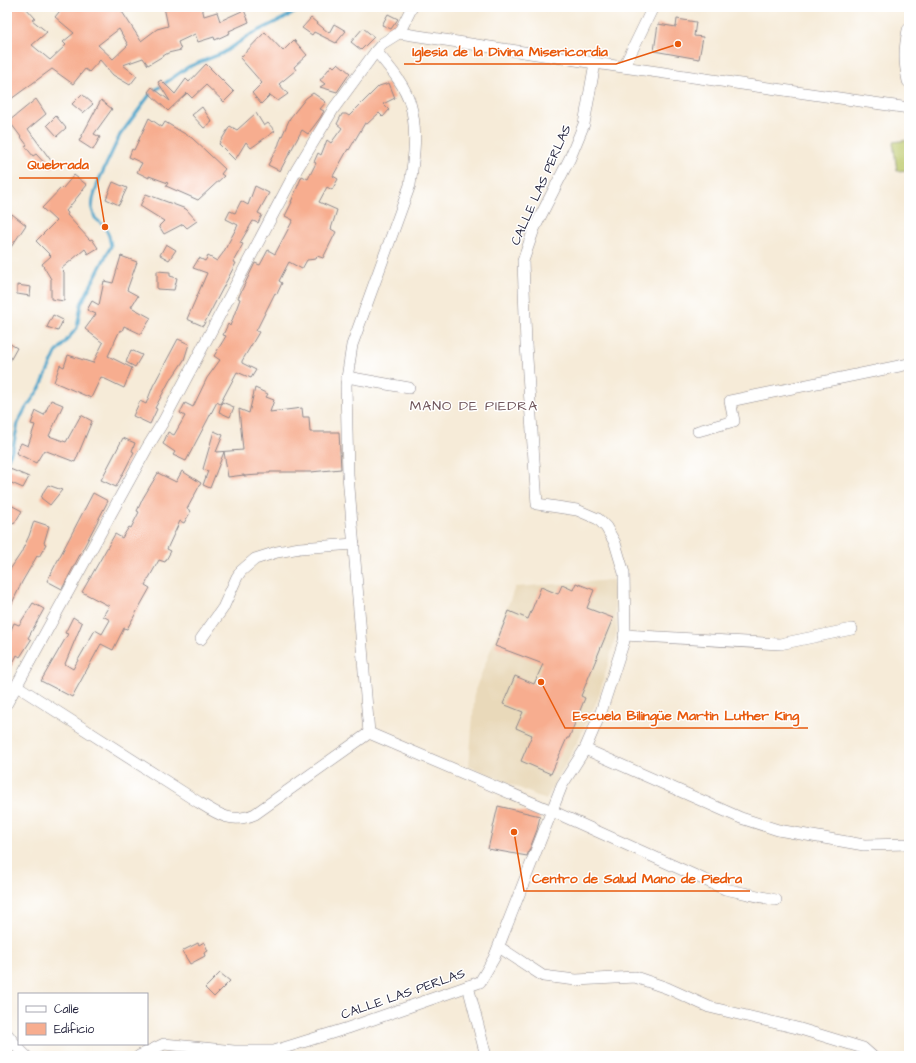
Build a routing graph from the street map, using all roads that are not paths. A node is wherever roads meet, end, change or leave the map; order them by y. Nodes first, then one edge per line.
1 (412, 7) edge
2 (653, 7) edge
3 (909, 30) edge
4 (399, 33) junction
5 (376, 51) junction
6 (595, 63) junction
7 (624, 67) junction
8 (909, 81) edge
9 (909, 108) edge
10 (909, 364) edge
11 (347, 377) junction
12 (409, 388) dead end
13 (698, 431) dead end
14 (354, 544) junction
15 (852, 629) dead end
16 (624, 635) junction
17 (201, 639) dead end
18 (17, 686) junction
19 (7, 703) edge
20 (368, 733) junction
21 (585, 749) junction
22 (552, 811) junction
23 (909, 844) edge
24 (776, 900) dead end
25 (499, 947) junction
26 (468, 986) junction
27 (7, 1034) edge
28 (288, 1051) edge
29 (204, 1052) edge
30 (26, 1056) edge
31 (139, 1056) edge
32 (486, 1056) edge
33 (872, 1056) edge

1 - 4 street
2 - 7 street
3 - 8 street
4 - 5 street
4 - 6 street
5 - 11 street
5 - 18 street
6 - 7 street
6 - 16 street, CALLE LAS PERLAS
7 - 9 street
10 - 13 street
11 - 12 street
11 - 14 street
14 - 17 street
14 - 20 street
15 - 16 street
16 - 21 street, CALLE LAS PERLAS
18 - 19 street
18 - 20 street
20 - 22 street
21 - 22 street, CALLE LAS PERLAS
21 - 23 street
22 - 24 street
22 - 25 street, CALLE LAS PERLAS
25 - 26 street, CALLE LAS PERLAS
25 - 33 street
26 - 28 street, CALLE LAS PERLAS
26 - 32 street
27 - 30 street
28 - 29 street, CALLE LAS PERLAS
29 - 31 street, CALLE LAS PERLAS

